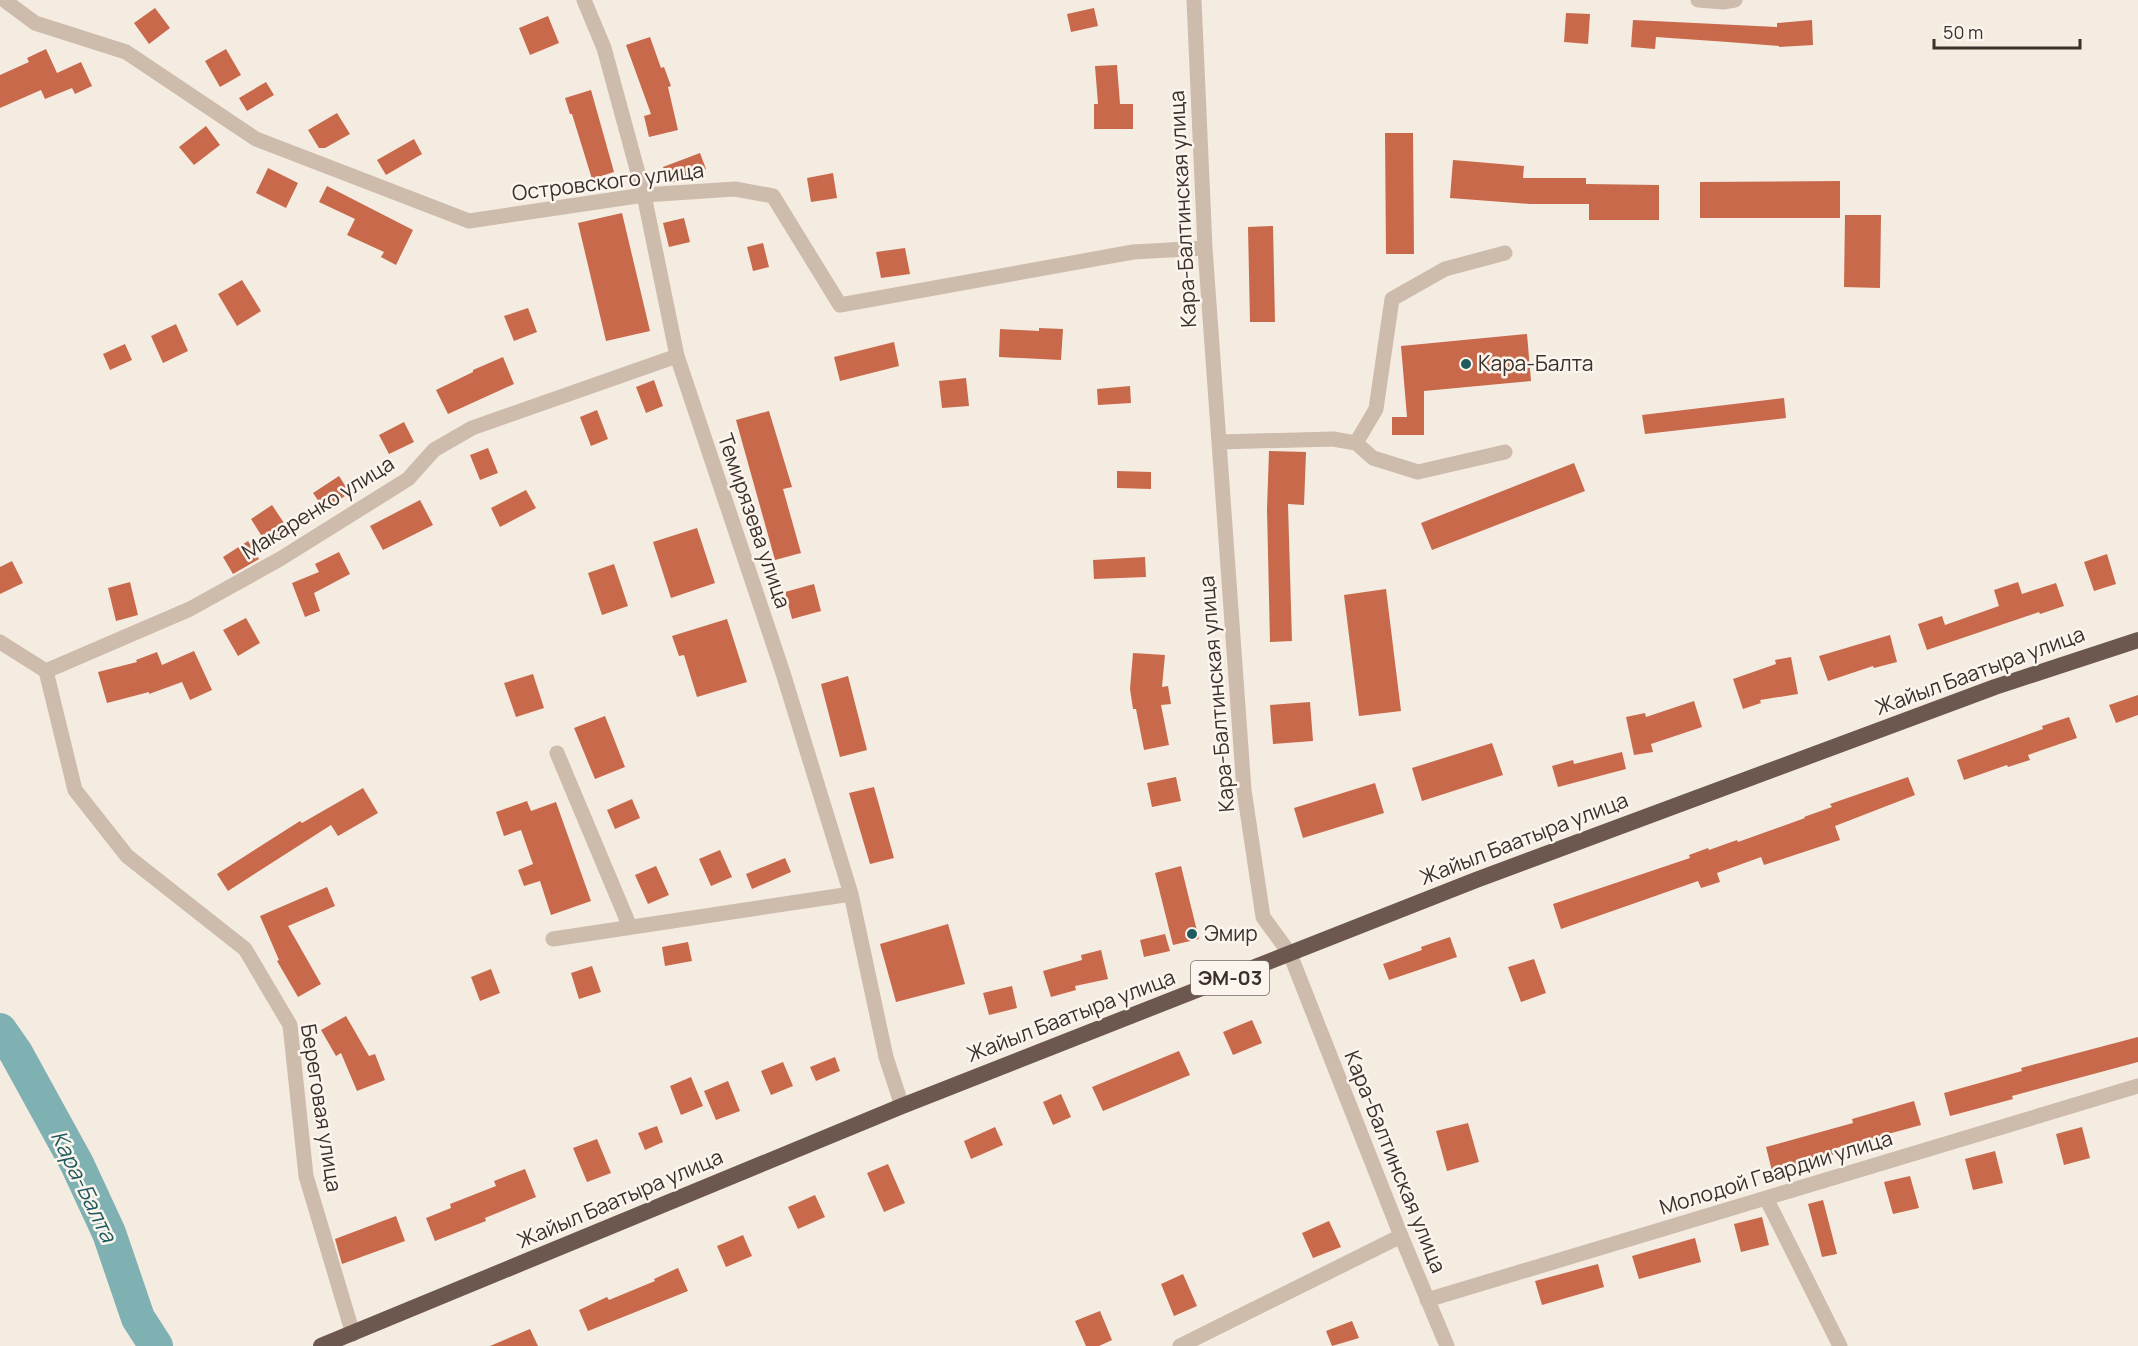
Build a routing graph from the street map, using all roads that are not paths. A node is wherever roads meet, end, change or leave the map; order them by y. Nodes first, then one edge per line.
1 (4, 0) edge
2 (584, 0) edge
3 (1194, 0) edge
4 (1698, 0) edge
5 (1735, 0) edge
6 (644, 195) junction
7 (1205, 248) junction
8 (1505, 253) dead end
9 (677, 356) junction
10 (1219, 442) junction
11 (1356, 443) junction
12 (1505, 452) dead end
13 (2138, 640) edge
14 (0, 642) edge
15 (46, 671) junction
16 (557, 753) dead end
17 (851, 894) junction
18 (630, 927) junction
19 (553, 939) dead end
20 (1290, 954) junction
21 (2138, 1086) edge
22 (902, 1106) junction
23 (1766, 1198) junction
24 (1401, 1236) junction
25 (1427, 1299) junction
26 (352, 1334) junction
27 (328, 1345) edge
28 (1180, 1346) edge
29 (1447, 1346) edge
30 (1840, 1346) edge

1 - 6 street, Островского улица
2 - 6 street, Темирязева улица
3 - 7 street, Кара-Балтинская улица
4 - 5 street
6 - 7 street, Островского улица
6 - 9 street, Темирязева улица
7 - 10 street, Кара-Балтинская улица
8 - 11 street
9 - 15 street, Макаренко улица
9 - 17 street, Темирязева улица
10 - 11 street
10 - 20 street, Кара-Балтинская улица
11 - 12 street
13 - 20 highway, Жайыл Баатыра улица / ЭМ-03
14 - 15 street
15 - 26 street, Береговая улица
16 - 18 street
17 - 18 street
17 - 22 street, Темирязева улица
18 - 19 street
20 - 22 highway, Жайыл Баатыра улица / ЭМ-03
20 - 24 street, Кара-Балтинская улица
21 - 23 street, Молодой Гвардии улица
22 - 26 highway, Жайыл Баатыра улица / ЭМ-03
23 - 25 street, Молодой Гвардии улица
23 - 30 street
24 - 25 street, Кара-Балтинская улица
24 - 28 street
25 - 29 street, Кара-Балтинская улица
26 - 27 highway, Жайыл Баатыра улица / ЭМ-03

